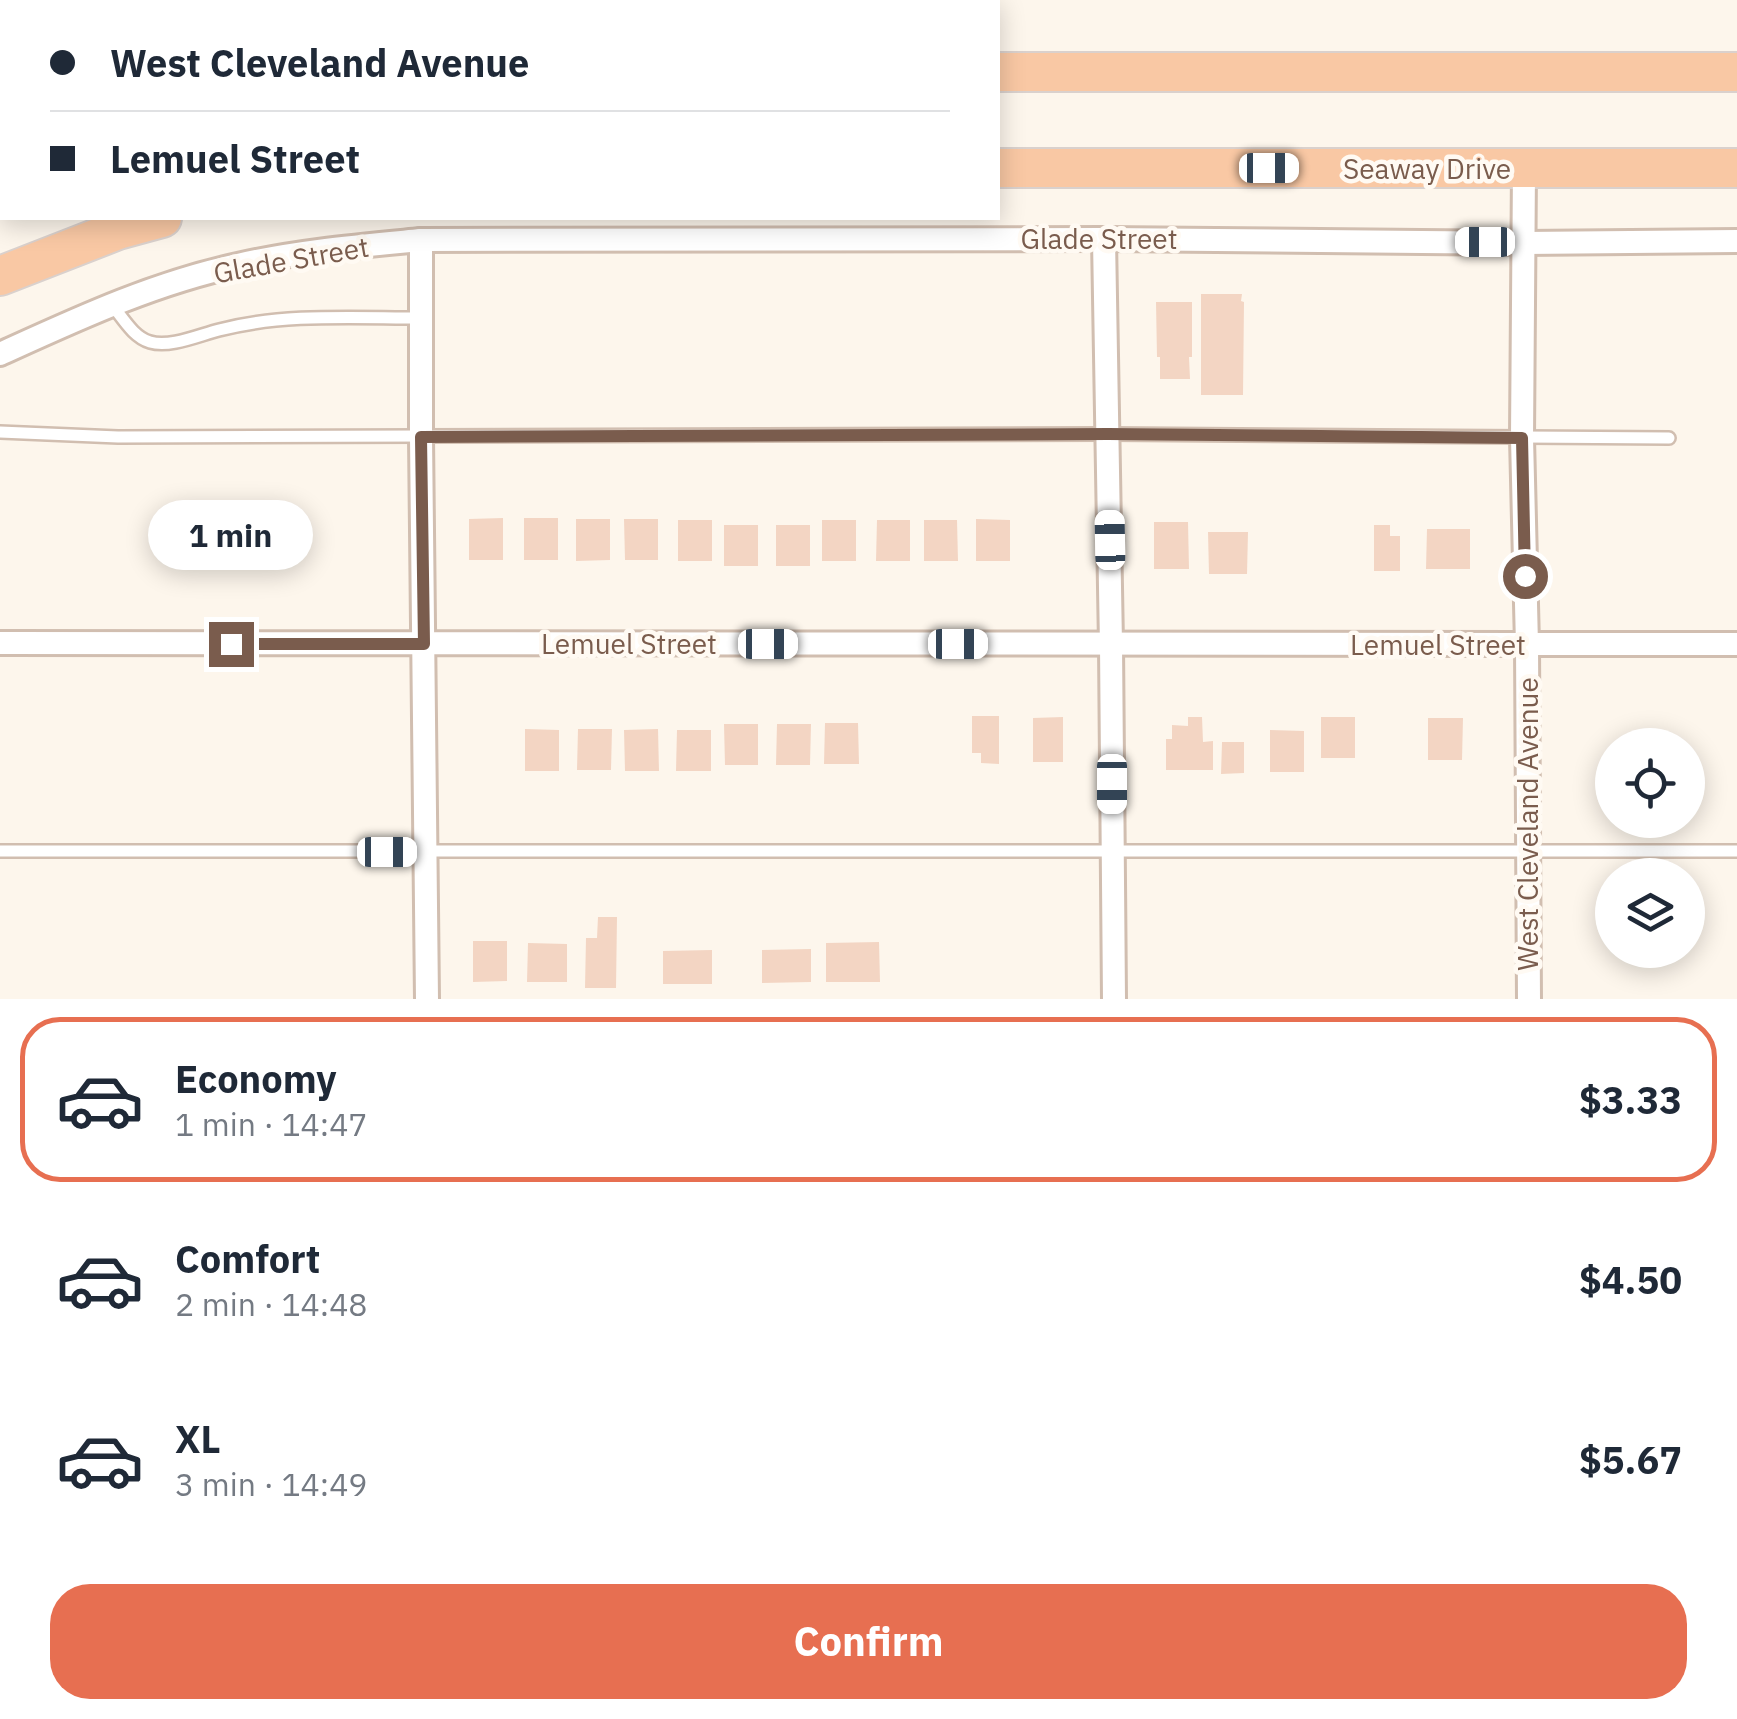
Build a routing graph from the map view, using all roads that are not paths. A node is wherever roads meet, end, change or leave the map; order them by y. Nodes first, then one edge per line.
1 (1000, 72) edge
2 (1737, 72) edge
3 (1000, 168) edge
4 (1737, 168) edge
5 (1524, 169) junction
6 (82, 220) edge
7 (155, 220) edge
8 (1104, 239) junction
9 (421, 240) junction
10 (1737, 241) edge
11 (1523, 243) junction
12 (0, 253) edge
13 (0, 276) edge
14 (112, 305) junction
15 (421, 318) junction
16 (0, 354) edge
17 (0, 432) edge
18 (1108, 434) junction
19 (421, 437) junction
20 (1522, 438) junction
21 (1669, 438) dead end
22 (0, 643) edge
23 (424, 644) junction
24 (1737, 644) edge
25 (1111, 645) junction
26 (1527, 645) junction
27 (1528, 851) junction
28 (1737, 851) edge
29 (0, 852) edge
30 (426, 852) junction
31 (1113, 852) junction
32 (427, 999) edge
33 (1114, 999) edge
34 (1529, 999) edge

1 - 2 highway
3 - 5 highway, Seaway Drive
4 - 5 highway, Seaway Drive
5 - 11 street, West Cleveland Avenue
6 - 12 highway
7 - 13 highway
8 - 9 street, Glade Street
8 - 11 street, Glade Street
8 - 18 street
9 - 14 street, Glade Street
9 - 15 street
10 - 11 street, Glade Street
11 - 20 street, West Cleveland Avenue
14 - 15 lane
14 - 16 street, Glade Street
15 - 19 street
17 - 19 lane
18 - 19 lane
18 - 20 lane
18 - 25 street
19 - 23 street
20 - 21 lane
20 - 26 street, West Cleveland Avenue
22 - 23 street, Lemuel Street
23 - 25 street, Lemuel Street
23 - 30 street
24 - 26 street, Lemuel Street
25 - 26 street, Lemuel Street
25 - 31 street
26 - 27 street, West Cleveland Avenue
27 - 28 lane
27 - 31 lane
27 - 34 street, West Cleveland Avenue
29 - 30 lane
30 - 31 lane
30 - 32 street
31 - 33 street

